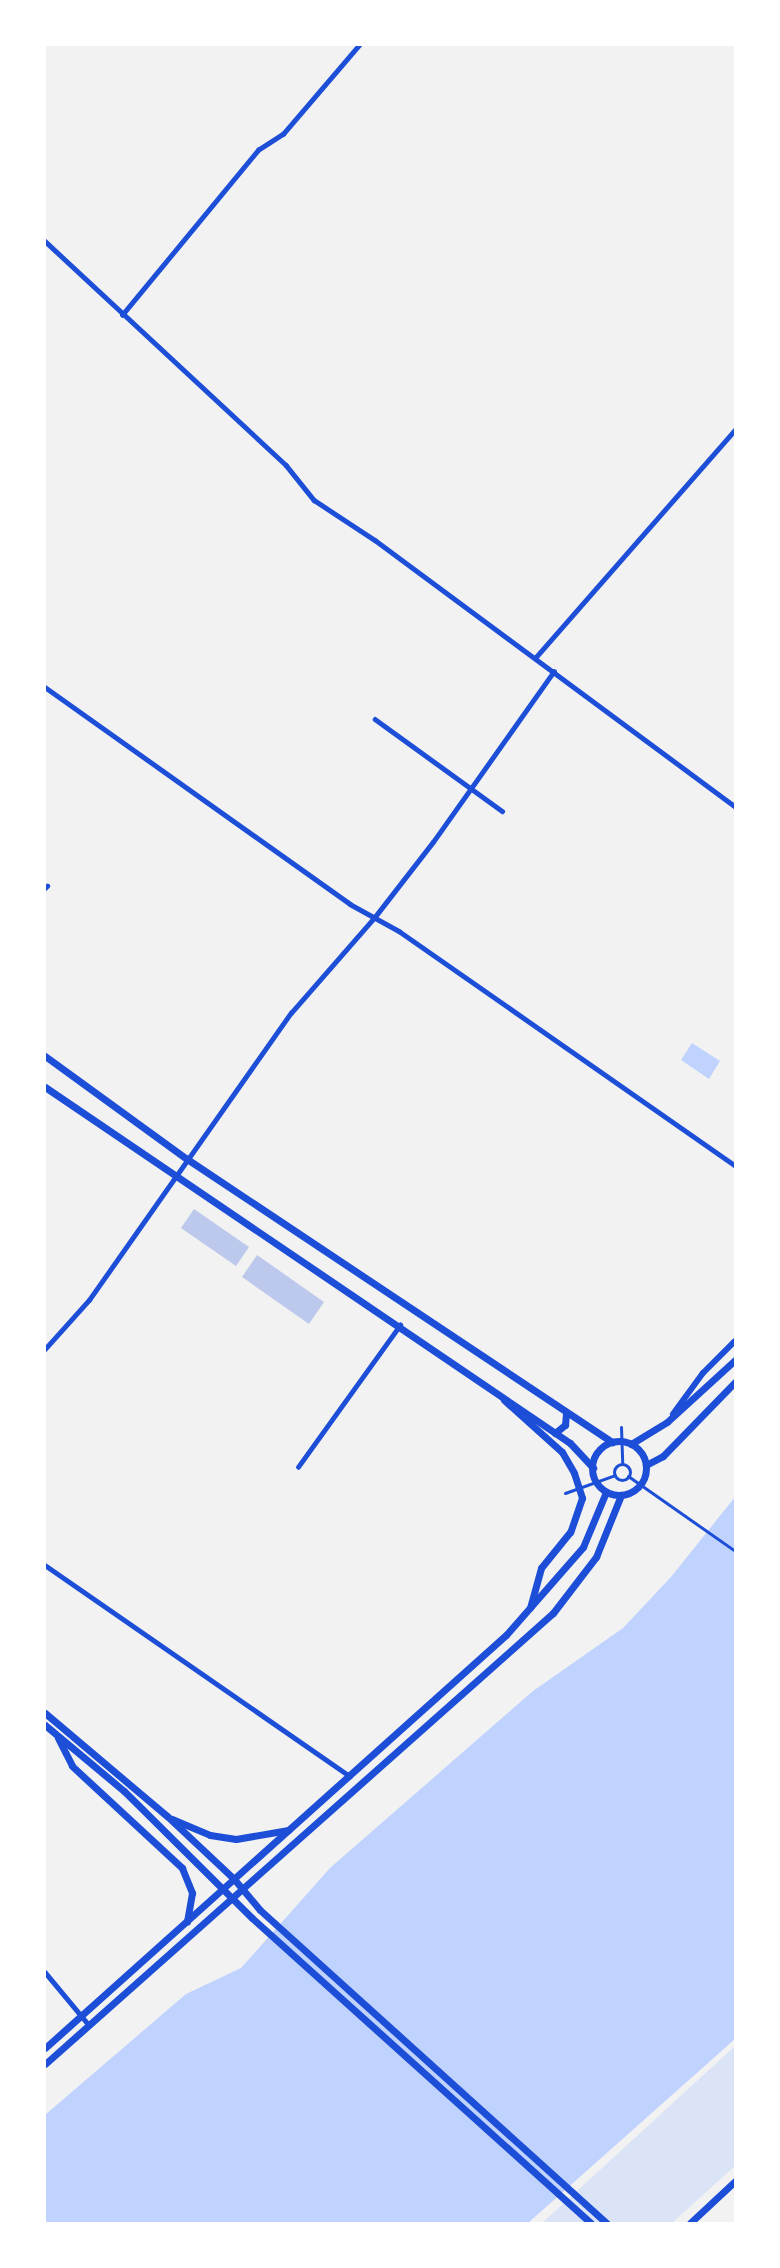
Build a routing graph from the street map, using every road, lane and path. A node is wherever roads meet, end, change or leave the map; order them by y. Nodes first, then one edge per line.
1 (359, 45) edge
2 (45, 241) edge
3 (122, 315) junction
4 (735, 430) edge
5 (536, 657) junction
6 (554, 671) junction
7 (45, 687) edge
8 (375, 719) dead end
9 (471, 789) junction
10 (735, 806) edge
11 (502, 811) dead end
12 (374, 918) junction
13 (45, 1056) edge
14 (45, 1088) edge
15 (187, 1159) junction
16 (735, 1165) edge
17 (174, 1178) junction
18 (400, 1325) junction
19 (735, 1341) edge
20 (45, 1349) edge
21 (735, 1360) edge
22 (735, 1383) edge
23 (496, 1392) junction
24 (566, 1413) junction
25 (667, 1422) junction
26 (621, 1427) dead end
27 (555, 1432) junction
28 (612, 1442) junction
29 (631, 1444) junction
30 (622, 1464) junction
31 (646, 1465) junction
32 (298, 1467) dead end
33 (593, 1468) junction
34 (615, 1475) junction
35 (628, 1476) junction
36 (565, 1492) dead end
37 (606, 1492) junction
38 (621, 1495) junction
39 (735, 1551) edge
40 (45, 1565) edge
41 (530, 1611) junction
42 (45, 1713) edge
43 (45, 1725) edge
44 (55, 1733) junction
45 (350, 1776) junction
46 (166, 1816) junction
47 (288, 1830) junction
48 (234, 1879) junction
49 (225, 1888) junction
50 (243, 1889) junction
51 (235, 1898) junction
52 (183, 1928) junction
53 (45, 1972) edge
54 (82, 2017) junction
55 (89, 2025) junction
56 (45, 2048) edge
57 (45, 2064) edge
58 (735, 2181) edge
59 (591, 2223) edge
60 (606, 2223) edge
61 (690, 2223) edge

1 - 3 street
2 - 3 street
3 - 5 street
4 - 5 street
5 - 6 street
6 - 9 street
6 - 10 street
7 - 12 street
8 - 9 street
9 - 11 street
9 - 12 street
12 - 15 street
12 - 16 street
13 - 15 main road
14 - 17 main road
15 - 17 street
15 - 24 main road
17 - 18 main road
17 - 20 street
18 - 23 main road
18 - 32 street
19 - 25 main road
21 - 25 main road
22 - 31 main road
23 - 27 main road
23 - 41 main road
24 - 27 main road
24 - 28 main road
25 - 29 main road
26 - 30 street
27 - 33 main road
28 - 29 main road
28 - 33 main road
29 - 31 main road
30 - 34 street
30 - 35 street
31 - 38 main road
33 - 37 main road
34 - 35 street
34 - 36 street
35 - 39 street
37 - 38 main road
37 - 41 main road
38 - 50 main road
40 - 45 street
41 - 45 main road
42 - 46 main road
43 - 44 main road
44 - 49 main road
44 - 52 main road
45 - 47 main road
46 - 47 main road
46 - 48 main road
47 - 48 main road
48 - 49 main road
48 - 50 main road
49 - 51 main road
49 - 52 main road
50 - 51 main road
50 - 60 main road
51 - 55 main road
51 - 59 main road
52 - 54 main road
53 - 54 street
54 - 55 street
54 - 56 main road
55 - 57 main road
58 - 61 main road

